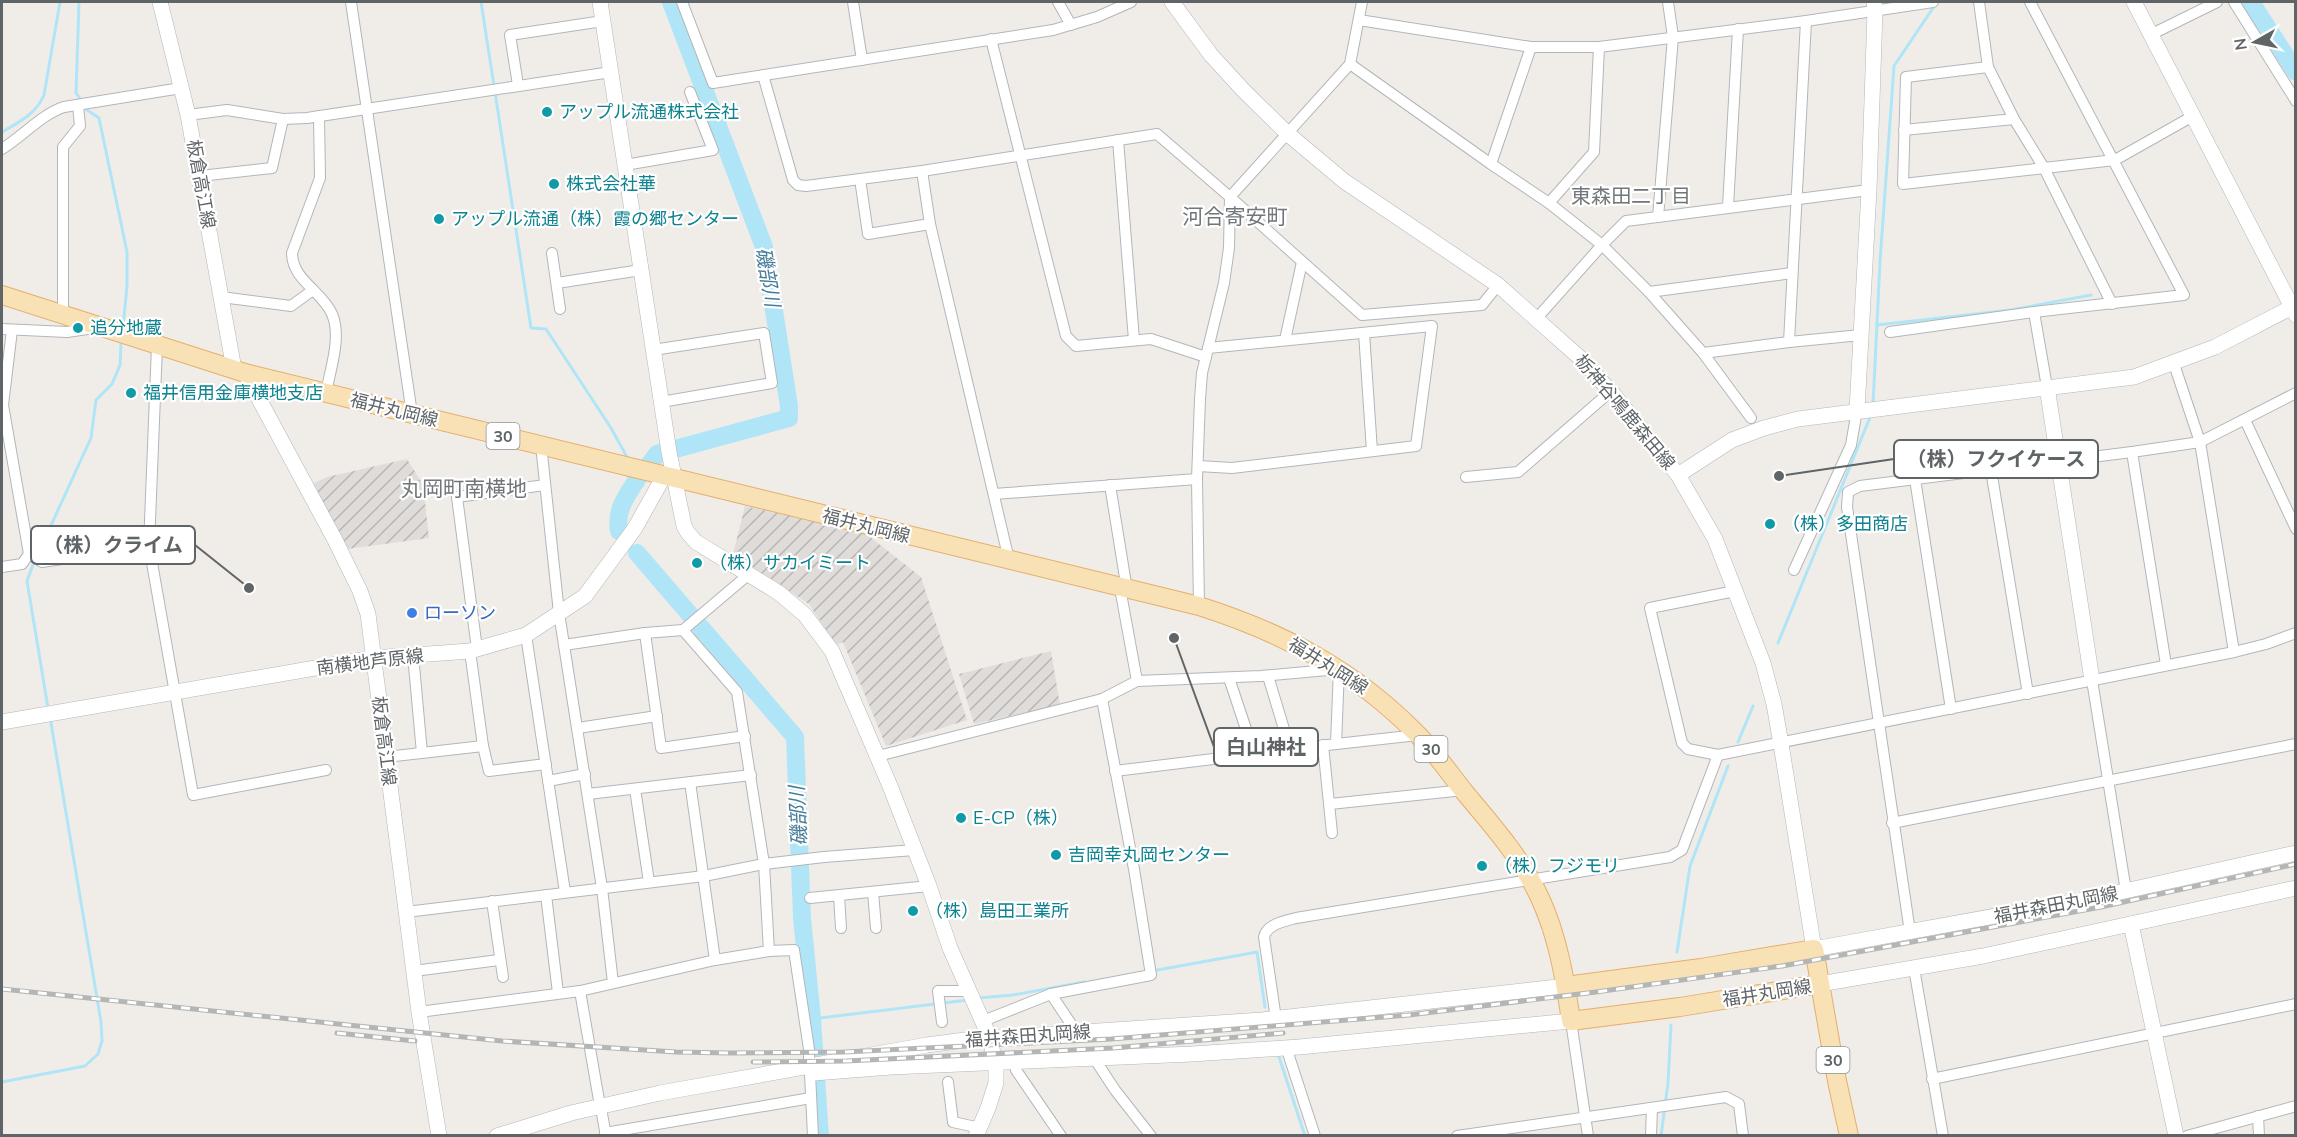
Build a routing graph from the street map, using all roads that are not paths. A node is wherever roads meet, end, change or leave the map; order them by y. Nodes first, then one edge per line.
1 (160, 2) edge
2 (351, 2) edge
3 (600, 2) edge
4 (682, 2) edge
5 (853, 2) edge
6 (1058, 2) edge
7 (1131, 2) edge
8 (1172, 2) edge
9 (1362, 2) edge
10 (1668, 2) edge
11 (1933, 2) edge
12 (1979, 2) edge
13 (2030, 2) edge
14 (2134, 2) edge
15 (2217, 2) edge
16 (2234, 2) edge
17 (1874, 6) edge
18 (1359, 20) junction
19 (603, 21) junction
20 (1806, 21) junction
21 (1071, 25) junction
22 (1738, 29) junction
23 (2150, 35) junction
24 (1672, 37) junction
25 (991, 39) junction
26 (1531, 47) junction
27 (1599, 47) junction
28 (862, 60) junction
29 (1350, 64) junction
30 (1988, 67) junction
31 (610, 72) junction
32 (764, 75) junction
33 (518, 86) junction
34 (181, 88) junction
35 (690, 92) dead end
36 (2295, 101) edge
37 (78, 105) junction
38 (366, 110) junction
39 (188, 115) junction
40 (319, 116) junction
41 (2193, 116) junction
42 (283, 119) junction
43 (2014, 119) junction
44 (1905, 130) junction
45 (1288, 134) junction
46 (1118, 140) junction
47 (2, 149) edge
48 (1021, 156) junction
49 (2115, 160) junction
50 (1491, 164) junction
51 (625, 165) junction
52 (2044, 168) junction
53 (922, 171) junction
54 (200, 176) junction
55 (860, 179) junction
56 (1869, 190) junction
57 (1230, 196) junction
58 (1795, 199) junction
59 (1549, 203) junction
60 (1728, 207) junction
61 (1658, 217) junction
62 (930, 224) junction
63 (1602, 245) junction
64 (552, 253) dead end
65 (1302, 262) junction
66 (641, 270) junction
67 (1792, 273) junction
68 (557, 283) junction
69 (1498, 285) junction
70 (313, 290) junction
71 (1649, 292) junction
72 (2, 295) edge
73 (221, 297) junction
74 (2112, 303) junction
75 (560, 309) dead end
76 (2294, 309) edge
77 (2034, 312) junction
78 (63, 314) junction
79 (1537, 318) junction
80 (101, 327) junction
81 (7, 330) edge
82 (1890, 332) dead end
83 (1364, 333) junction
84 (1861, 334) junction
85 (1134, 340) junction
86 (1285, 340) junction
87 (1789, 342) junction
88 (157, 345) junction
89 (653, 350) junction
90 (1207, 353) junction
91 (1704, 353) junction
92 (2174, 364) junction
93 (239, 371) junction
94 (2048, 387) junction
95 (1611, 391) junction
96 (326, 393) junction
97 (2295, 393) edge
98 (661, 402) junction
99 (1861, 410) junction
100 (412, 414) junction
101 (3, 418) edge
102 (1751, 418) dead end
103 (2245, 420) junction
104 (2200, 442) junction
105 (541, 445) junction
106 (1372, 451) junction
107 (2132, 452) junction
108 (2058, 461) junction
109 (1198, 466) junction
110 (1990, 470) junction
111 (1678, 475) junction
112 (669, 477) junction
113 (1466, 477) dead end
114 (1197, 479) junction
115 (1915, 479) junction
116 (545, 484) junction
117 (1110, 485) junction
118 (994, 494) junction
119 (2295, 529) edge
120 (149, 546) junction
121 (29, 554) junction
122 (1009, 560) junction
123 (2, 567) edge
124 (1794, 570) dead end
125 (748, 575) junction
126 (1124, 589) junction
127 (1735, 591) junction
128 (1199, 606) junction
129 (559, 613) junction
130 (690, 625) junction
131 (645, 633) junction
132 (2295, 633) edge
133 (526, 634) junction
134 (564, 645) junction
135 (474, 650) junction
136 (2234, 652) junction
137 (413, 655) junction
138 (373, 658) junction
139 (2166, 665) junction
140 (1339, 669) junction
141 (1268, 676) junction
142 (1229, 678) junction
143 (2092, 680) junction
144 (1137, 681) junction
145 (176, 692) junction
146 (2028, 694) junction
147 (1102, 699) junction
148 (1951, 709) junction
149 (657, 716) junction
150 (2, 722) edge
151 (1880, 723) junction
152 (578, 728) junction
153 (1418, 735) junction
154 (745, 736) junction
155 (1336, 744) junction
156 (1781, 744) junction
157 (2295, 744) edge
158 (1323, 745) junction
159 (483, 746) junction
160 (1290, 749) junction
161 (422, 753) junction
162 (1254, 753) junction
163 (1718, 755) junction
164 (878, 756) junction
165 (386, 757) junction
166 (546, 764) junction
167 (326, 770) dead end
168 (1115, 771) junction
169 (585, 774) junction
170 (751, 775) junction
171 (548, 781) junction
172 (690, 782) junction
173 (2107, 782) junction
174 (635, 789) junction
175 (1464, 790) junction
176 (588, 795) junction
177 (1330, 804) junction
178 (1892, 823) junction
179 (1332, 833) dead end
180 (914, 850) junction
181 (2295, 853) edge
182 (764, 864) junction
183 (704, 876) junction
184 (1531, 880) junction
185 (649, 882) junction
186 (929, 886) junction
187 (602, 888) junction
188 (2295, 888) edge
189 (2126, 891) junction
190 (565, 892) junction
191 (873, 892) junction
192 (546, 895) junction
193 (838, 896) junction
194 (810, 898) dead end
195 (492, 901) junction
196 (406, 912) junction
197 (2131, 924) junction
198 (842, 928) dead end
199 (876, 928) dead end
200 (1910, 932) junction
201 (1814, 949) junction
202 (769, 951) junction
203 (499, 960) junction
204 (715, 960) junction
205 (1914, 968) junction
206 (414, 970) junction
207 (503, 977) dead end
208 (613, 983) junction
209 (1820, 984) junction
210 (1566, 986) junction
211 (580, 991) junction
212 (970, 991) junction
213 (558, 993) junction
214 (1052, 994) junction
215 (2295, 1004) edge
216 (419, 1012) junction
217 (1276, 1019) junction
218 (983, 1021) junction
219 (1571, 1021) junction
220 (942, 1022) dead end
221 (2155, 1031) junction
222 (1077, 1033) junction
223 (990, 1038) junction
224 (1286, 1047) junction
225 (1094, 1058) junction
226 (995, 1062) junction
227 (1015, 1062) junction
228 (815, 1069) junction
229 (1932, 1079) junction
230 (948, 1082) dead end
231 (811, 1098) junction
232 (2295, 1106) edge
233 (1652, 1108) junction
234 (601, 1110) junction
235 (2258, 1116) junction
236 (1585, 1118) junction
237 (978, 1132) edge
238 (2204, 1133) edge
239 (605, 1134) edge
240 (439, 1136) edge
241 (497, 1136) edge
242 (522, 1136) edge
243 (813, 1136) edge
244 (1061, 1136) edge
245 (1151, 1136) edge
246 (1315, 1136) edge
247 (1457, 1136) edge
248 (1588, 1136) edge
249 (1651, 1136) edge
250 (1743, 1136) edge
251 (1849, 1136) edge
252 (1943, 1136) edge
253 (2176, 1136) edge
254 (2187, 1136) edge
255 (2259, 1136) edge

1 - 34 main road, 板倉高江線
2 - 38 street
3 - 19 main road
4 - 32 street
5 - 28 street
6 - 21 street
7 - 21 street
8 - 45 main road, 栃神谷鳴鹿森田線
9 - 18 street
10 - 24 street
11 - 17 street
12 - 30 street
13 - 49 street
14 - 23 main road
15 - 23 street
16 - 36 street
17 - 20 street
17 - 56 main road
18 - 26 street
18 - 29 street
19 - 31 main road
19 - 33 street
20 - 22 street
20 - 58 street
21 - 25 street
22 - 24 street
22 - 60 street
23 - 41 main road
24 - 27 street
24 - 61 street
25 - 28 street
25 - 48 street
26 - 27 street
26 - 50 street
27 - 59 street
28 - 32 street
29 - 45 street
29 - 50 street
30 - 43 street
30 - 44 street
31 - 33 street
31 - 51 main road
32 - 55 street
33 - 38 street
34 - 37 street
34 - 39 main road, 板倉高江線
35 - 51 street
37 - 47 street
37 - 78 street
38 - 40 street
38 - 100 street
39 - 42 street
39 - 54 main road, 板倉高江線
40 - 42 street
40 - 70 street
41 - 49 street
41 - 76 main road
42 - 54 street
43 - 44 street
43 - 52 street
44 - 52 street
45 - 57 street
45 - 69 main road, 栃神谷鳴鹿森田線
46 - 48 street
46 - 57 street
46 - 85 street
48 - 53 street
48 - 85 street
49 - 52 street
49 - 74 street
50 - 59 street
51 - 66 main road
52 - 74 street
53 - 55 street
53 - 62 street
54 - 73 main road, 板倉高江線
55 - 62 street
56 - 58 street
56 - 84 main road
57 - 65 street
57 - 90 street
58 - 60 street
58 - 67 street
59 - 63 street
60 - 61 street
61 - 63 street
62 - 118 street
63 - 71 street
63 - 79 street
64 - 68 street
65 - 69 street
65 - 86 street
66 - 68 street
66 - 89 main road
67 - 71 street
67 - 87 street
68 - 75 street
69 - 79 main road, 栃神谷鳴鹿森田線
70 - 73 street
70 - 96 street
71 - 91 street
72 - 78 main road, 福井丸岡線 / 30
73 - 93 main road, 板倉高江線
74 - 77 street
76 - 92 main road
77 - 82 street
77 - 94 street
78 - 80 main road, 福井丸岡線 / 30
79 - 95 main road, 栃神谷鳴鹿森田線
80 - 81 street
80 - 88 main road, 福井丸岡線 / 30
81 - 101 street
83 - 86 street
83 - 106 street
83 - 106 street
84 - 87 street
84 - 99 main road
85 - 90 street
86 - 90 street
87 - 91 street
88 - 93 main road, 福井丸岡線 / 30
88 - 120 street
89 - 98 main road
89 - 98 street
90 - 109 street
91 - 102 street
92 - 94 main road
92 - 104 street
93 - 96 main road, 福井丸岡線 / 30
93 - 138 main road, 板倉高江線
94 - 99 main road
94 - 108 main road
95 - 111 main road, 栃神谷鳴鹿森田線
95 - 113 street
96 - 100 main road, 福井丸岡線 / 30
97 - 103 street
98 - 112 main road
99 - 111 main road
99 - 124 street
100 - 105 main road, 福井丸岡線 / 30
101 - 121 street
103 - 104 street
103 - 119 street
104 - 107 street
104 - 136 street
105 - 112 main road, 福井丸岡線 / 30
105 - 116 street
106 - 109 street
107 - 108 street
107 - 139 street
108 - 110 street
108 - 143 main road
109 - 114 street
110 - 115 street
110 - 146 street
111 - 127 main road, 栃神谷鳴鹿森田線
112 - 122 main road, 福井丸岡線 / 30
112 - 125 main road
112 - 129 main road, 南横地芦原線
114 - 117 street
114 - 128 street
115 - 148 street
115 - 151 street
116 - 129 street
116 - 135 street
117 - 118 street
117 - 126 street
118 - 122 street
120 - 121 street
120 - 145 street
121 - 123 street
122 - 126 main road, 福井丸岡線 / 30
125 - 130 street
125 - 164 main road
126 - 128 main road, 福井丸岡線 / 30
126 - 144 street
127 - 156 main road, 栃神谷鳴鹿森田線
127 - 163 street
128 - 140 main road, 福井丸岡線 / 30
129 - 133 main road, 南横地芦原線
129 - 134 street
130 - 131 street
130 - 154 street
131 - 134 street
131 - 149 street
132 - 136 street
133 - 135 main road, 南横地芦原線
133 - 166 street
134 - 152 street
135 - 137 main road, 南横地芦原線
135 - 159 street
136 - 139 street
137 - 138 main road, 南横地芦原線
137 - 161 street
138 - 145 main road, 南横地芦原線
138 - 165 main road, 板倉高江線
139 - 143 street
140 - 141 street
140 - 153 main road, 福井丸岡線 / 30
140 - 155 street
141 - 142 street
141 - 160 street
142 - 144 street
142 - 162 street
143 - 146 street
143 - 173 street
144 - 147 street
145 - 150 main road, 南横地芦原線
145 - 167 street
146 - 148 street
147 - 164 street
147 - 168 street
148 - 151 street
149 - 152 street
149 - 154 street
151 - 156 street
151 - 178 street
152 - 169 street
153 - 155 street
153 - 175 main road, 福井丸岡線 / 30
154 - 170 street
155 - 158 street
156 - 163 street
156 - 201 main road, 栃神谷鳴鹿森田線
157 - 173 street
158 - 160 street
158 - 177 street
159 - 161 street
159 - 166 street
160 - 162 street
161 - 165 street
162 - 168 street
163 - 184 street
164 - 180 main road
165 - 196 main road, 板倉高江線
166 - 171 street
168 - 214 street
169 - 171 street
169 - 176 street
170 - 172 street
170 - 182 street
171 - 190 street
172 - 174 street
172 - 183 street
173 - 178 street
173 - 189 street
174 - 176 street
174 - 185 street
175 - 177 street
175 - 184 main road, 福井丸岡線 / 30
176 - 187 street
177 - 179 street
178 - 200 street
180 - 182 street
180 - 186 main road
181 - 189 main road, 福井森田丸岡線
182 - 183 street
182 - 202 street
183 - 185 street
183 - 204 street
184 - 210 main road, 福井丸岡線 / 30
184 - 217 street
185 - 187 street
186 - 191 street
186 - 212 main road
187 - 190 street
187 - 208 street
188 - 197 main road, 福井森田丸岡線
189 - 200 main road, 福井森田丸岡線
190 - 192 street
191 - 193 street
191 - 199 street
192 - 195 street
192 - 213 street
193 - 194 street
193 - 198 street
195 - 196 street
195 - 203 street
196 - 206 main road, 板倉高江線
197 - 205 main road, 福井森田丸岡線
197 - 221 main road
200 - 201 main road, 福井森田丸岡線
201 - 209 main road, 福井丸岡線 / 30
201 - 210 main road, 福井丸岡線
202 - 204 street
202 - 228 street
203 - 206 street
203 - 207 street
204 - 208 street
205 - 209 main road, 福井森田丸岡線
205 - 229 street
206 - 216 main road, 板倉高江線
208 - 211 street
209 - 219 main road, 福井丸岡線
209 - 251 main road, 30
210 - 217 main road, 福井森田丸岡線
210 - 219 main road, 福井丸岡線 / 30
211 - 213 street
211 - 234 street
212 - 218 main road
212 - 220 street
213 - 216 street
214 - 218 street
214 - 222 street
215 - 221 street
216 - 240 main road, 板倉高江線
217 - 222 main road, 福井森田丸岡線
218 - 223 main road
219 - 224 main road, 福井森田丸岡線
219 - 236 street
221 - 229 street
221 - 253 main road
222 - 223 main road, 福井森田丸岡線
223 - 226 main road
223 - 228 main road, 福井森田丸岡線
224 - 225 main road, 福井森田丸岡線
224 - 246 street
225 - 227 main road, 福井森田丸岡線
225 - 245 street
226 - 227 main road, 福井森田丸岡線
226 - 228 main road, 福井森田丸岡線
226 - 237 main road
227 - 244 street
228 - 231 street
228 - 234 main road, 福井森田丸岡線
229 - 252 street
230 - 237 street
231 - 239 street
231 - 243 street
232 - 235 street
233 - 236 street
233 - 249 street
233 - 250 street
234 - 239 street
234 - 241 main road, 福井森田丸岡線
234 - 242 main road, 福井森田丸岡線
235 - 238 street
235 - 255 street
236 - 247 street
236 - 248 street
238 - 254 street

